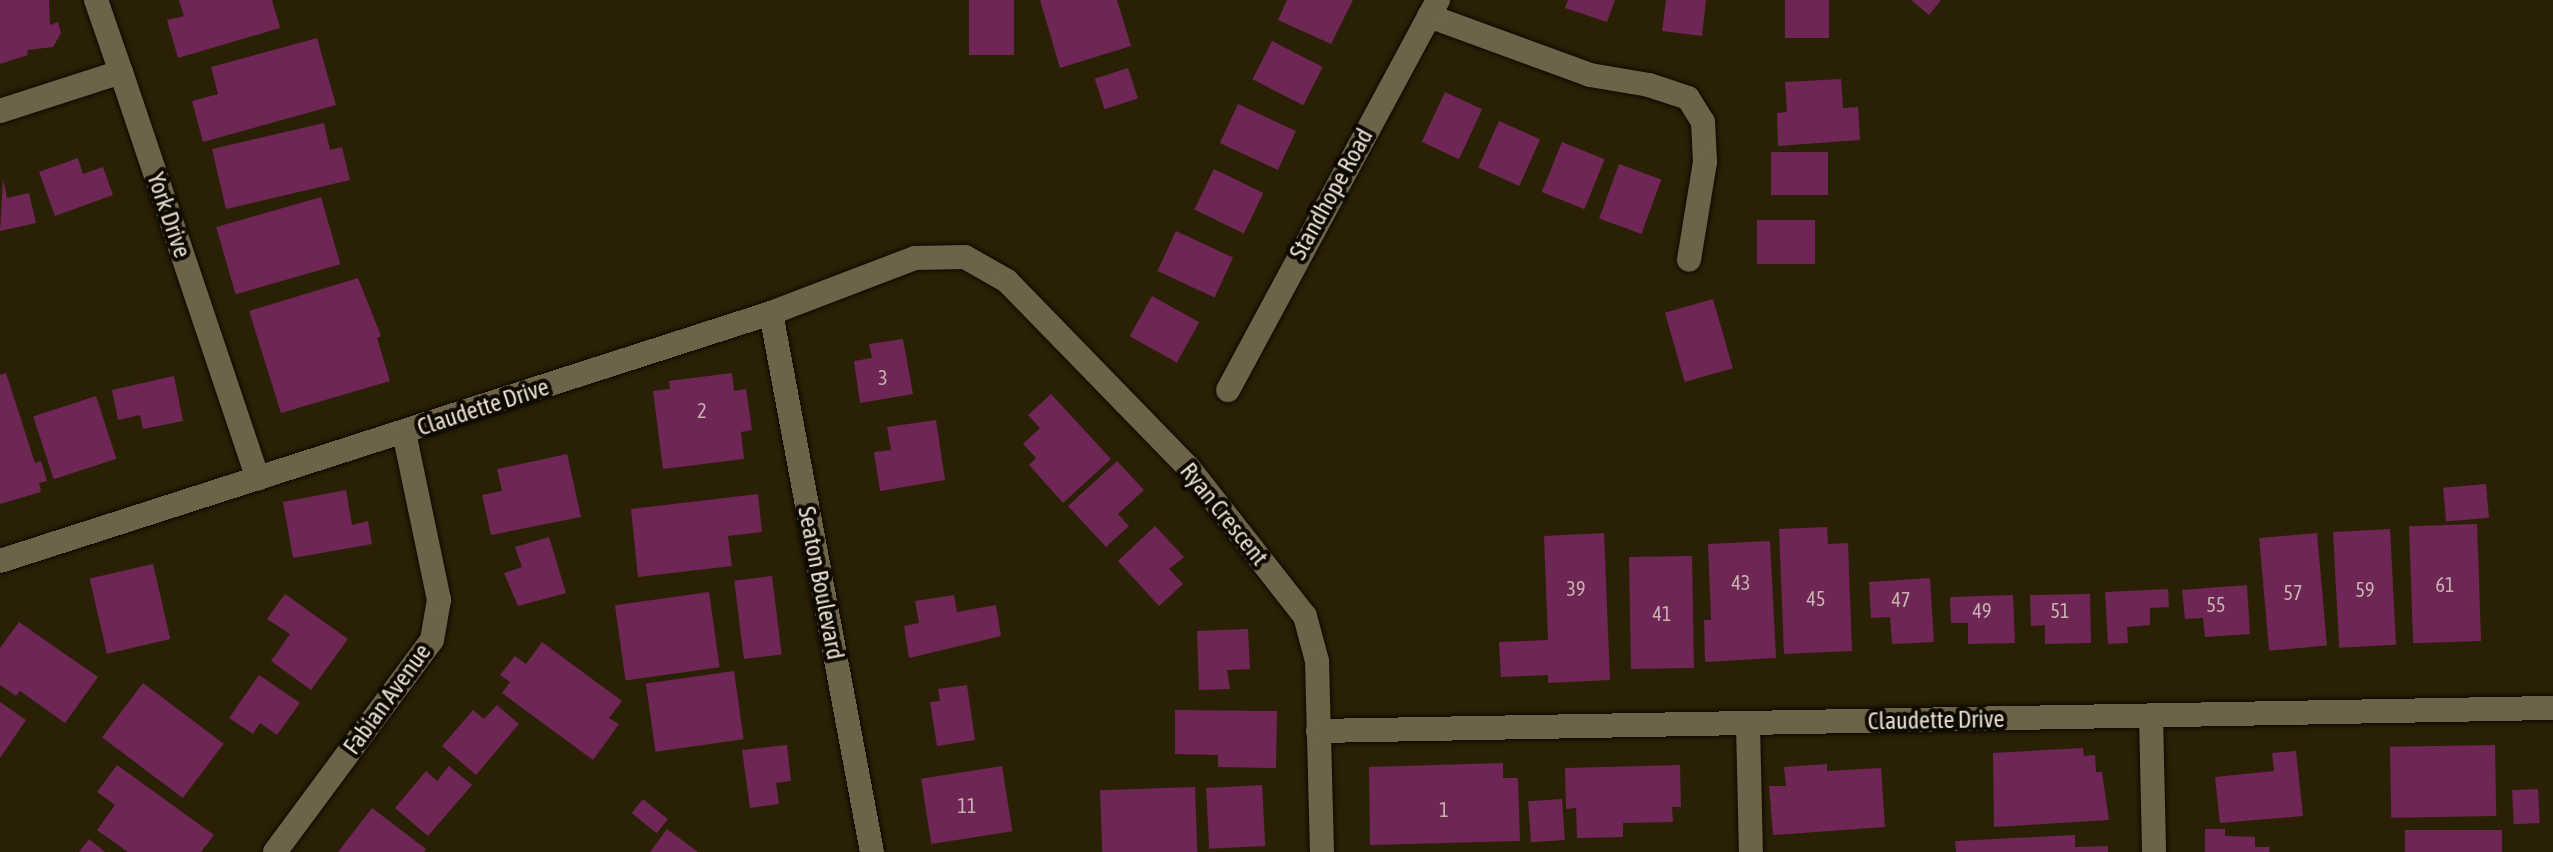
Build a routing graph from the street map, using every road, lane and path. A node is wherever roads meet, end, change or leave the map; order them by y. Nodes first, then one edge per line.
1 (96, 0) edge
2 (1434, 8) edge
3 (121, 72) junction
4 (0, 111) edge
5 (965, 257) joint
6 (1689, 260) dead end
7 (771, 313) junction
8 (1228, 390) dead end
9 (404, 432) junction
10 (258, 479) junction
11 (0, 561) edge
12 (2553, 708) edge
13 (2151, 716) junction
14 (1748, 724) junction
15 (1318, 731) junction
16 (275, 852) edge
17 (872, 852) edge
18 (1322, 852) edge
19 (1751, 852) edge
20 (2154, 852) edge

1 - 3 street, York Drive
2 - 6 street
2 - 8 street, Standhope Road
3 - 4 street
3 - 10 street, York Drive
5 - 7 street, Claudette Drive
5 - 15 street, Ryan Crescent
7 - 9 street, Claudette Drive
7 - 17 street, Seaton Boulevard
9 - 10 street, Claudette Drive
9 - 16 street, Fabian Avenue
10 - 11 street, Claudette Drive
12 - 13 street, Claudette Drive
13 - 14 street, Claudette Drive
13 - 20 street
14 - 15 street, Claudette Drive
14 - 19 street
15 - 18 street, Ryan Crescent

